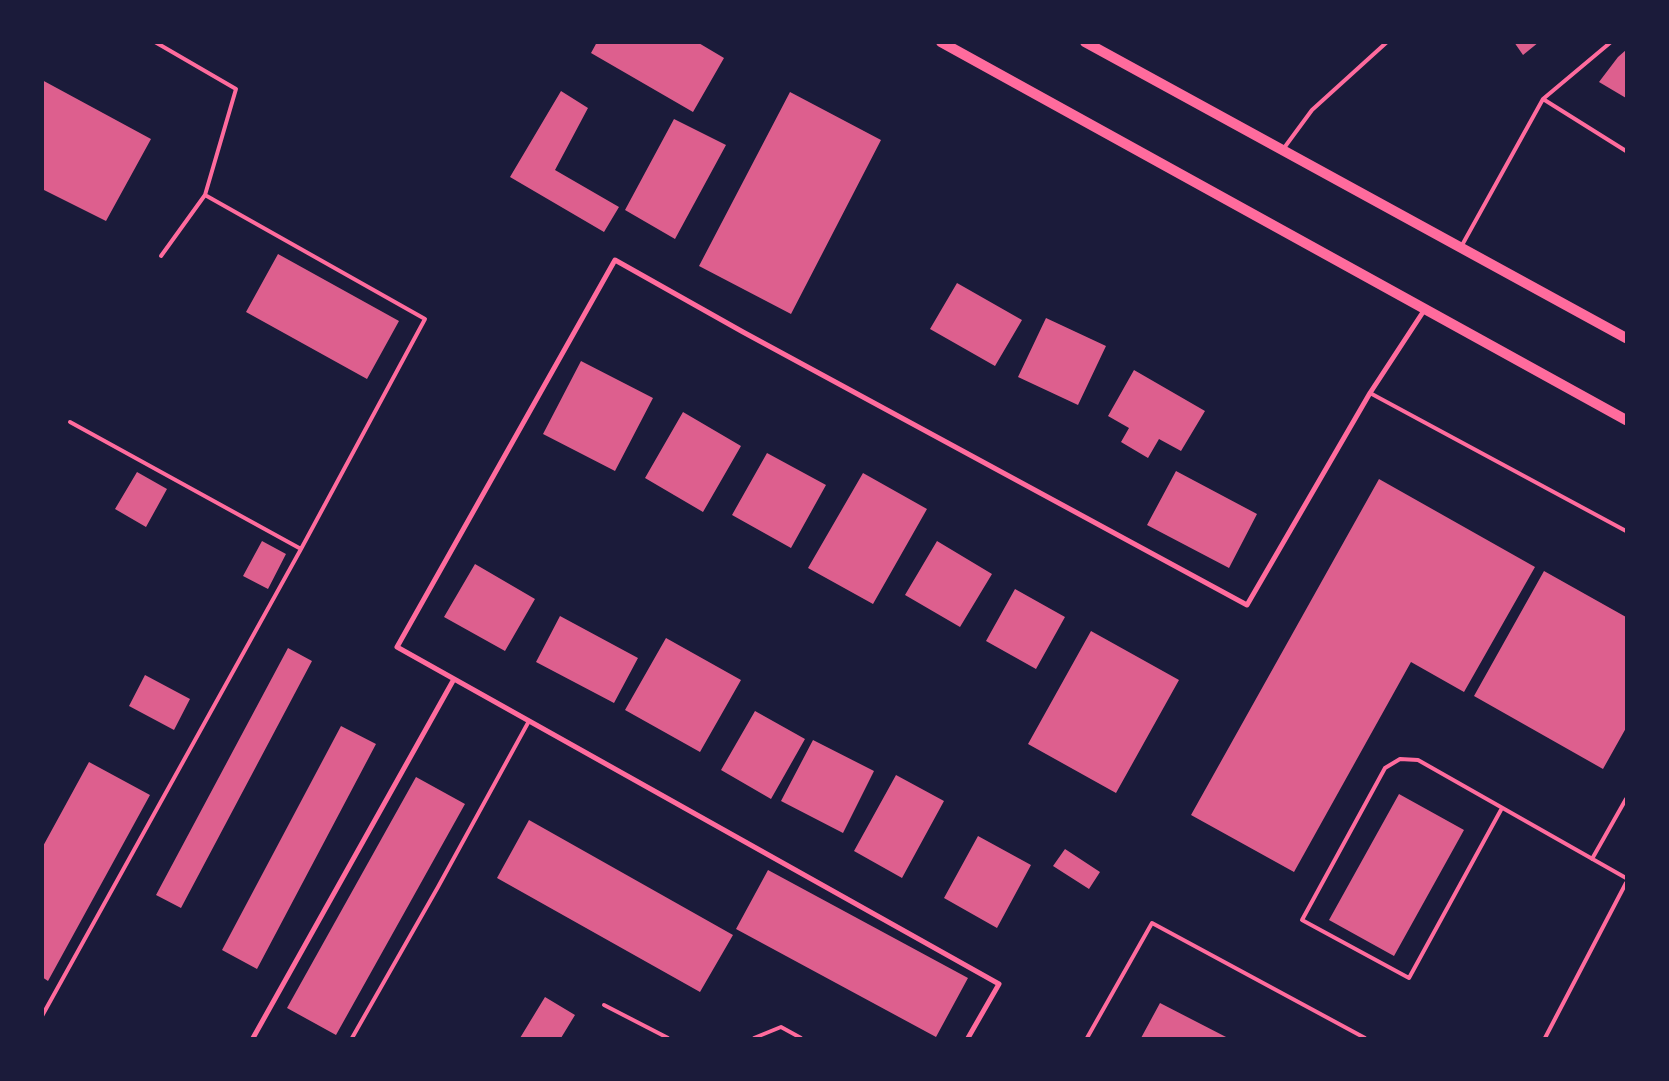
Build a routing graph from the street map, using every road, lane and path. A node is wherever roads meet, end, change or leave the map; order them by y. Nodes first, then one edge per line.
1 (154, 42) edge
2 (941, 42) edge
3 (1086, 42) edge
4 (1387, 42) edge
5 (1611, 42) edge
6 (1101, 46) edge
7 (1543, 99) junction
8 (1282, 150) junction
9 (1626, 152) edge
10 (205, 195) junction
11 (1461, 248) junction
12 (160, 256) dead end
13 (1425, 309) junction
14 (1626, 338) edge
15 (1370, 394) junction
16 (1626, 420) edge
17 (70, 422) dead end
18 (1626, 531) edge
19 (301, 549) junction
20 (454, 679) junction
21 (529, 721) junction
22 (1626, 799) edge
23 (1502, 808) junction
24 (1592, 859) junction
25 (1626, 878) edge
26 (1626, 883) edge
27 (604, 1005) dead end
28 (42, 1016) edge
29 (253, 1038) edge
30 (352, 1038) edge
31 (668, 1038) edge
32 (754, 1038) edge
33 (801, 1038) edge
34 (968, 1038) edge
35 (1087, 1038) edge
36 (1365, 1038) edge
37 (1545, 1038) edge

1 - 10 lane
2 - 13 main road
3 - 6 main road
4 - 8 lane
5 - 7 lane
6 - 8 main road
7 - 9 lane
7 - 11 lane
8 - 11 main road
10 - 12 lane
10 - 19 lane
11 - 14 main road
13 - 15 street
13 - 16 main road
15 - 18 lane
15 - 20 street
17 - 19 lane
19 - 28 lane
20 - 21 street
20 - 29 street
21 - 30 lane
21 - 34 street
22 - 24 lane
23 - 23 lane
23 - 24 lane
24 - 25 lane
26 - 37 lane
27 - 31 lane
32 - 33 lane
35 - 36 lane

